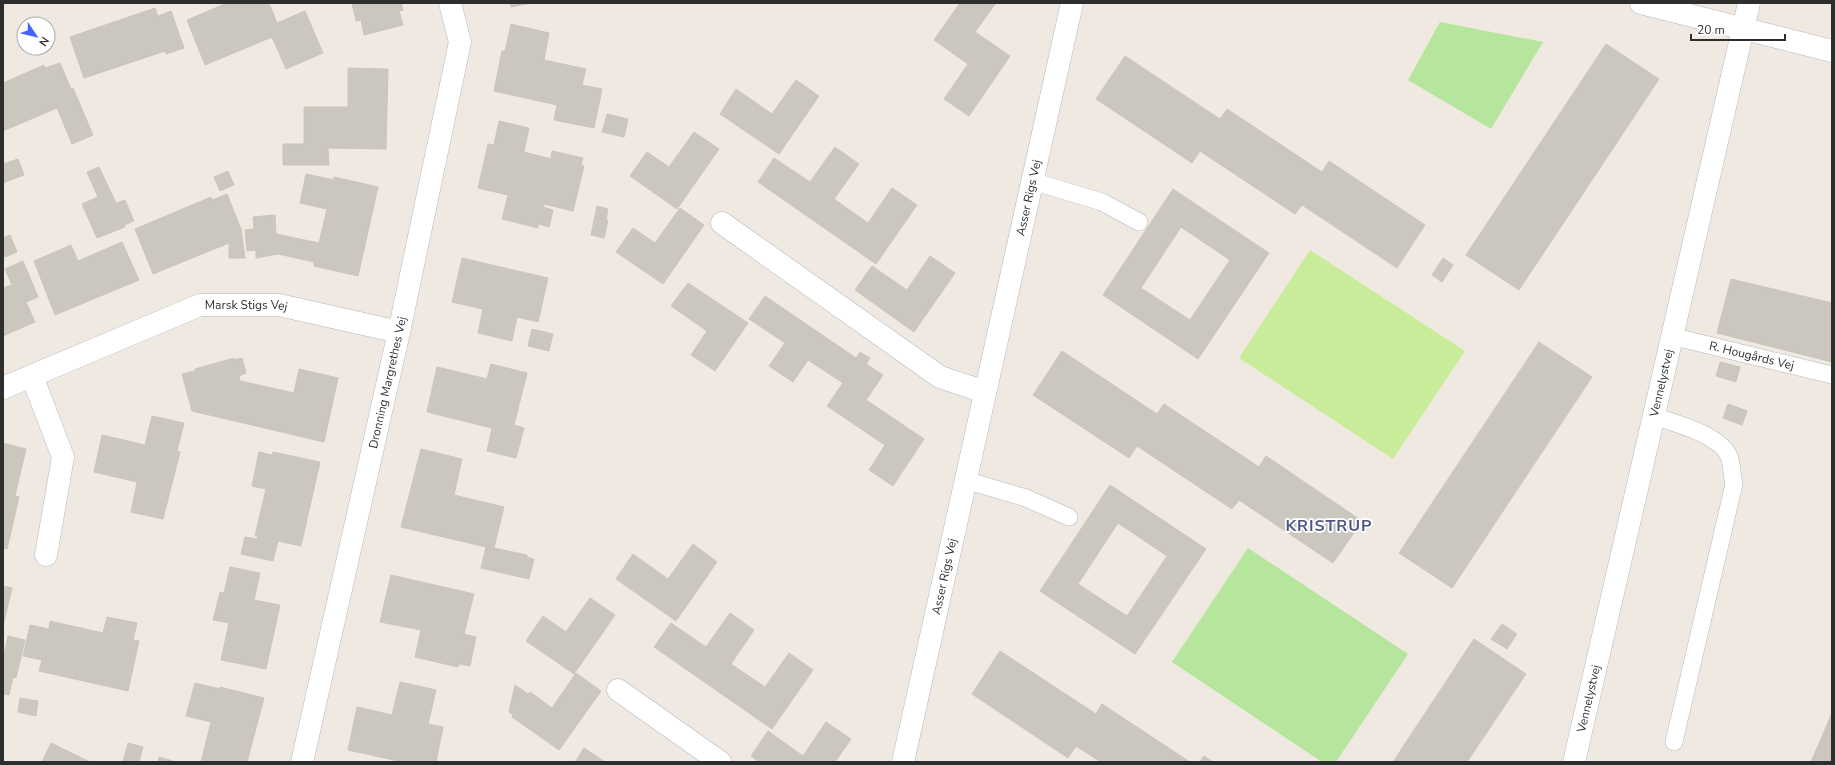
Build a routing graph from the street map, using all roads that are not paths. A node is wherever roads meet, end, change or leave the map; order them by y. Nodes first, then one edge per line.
1 (450, 3) edge
2 (1072, 3) edge
3 (1641, 3) edge
4 (1749, 3) edge
5 (1742, 29) junction
6 (1832, 51) edge
7 (1032, 181) junction
8 (1139, 222) dead end
9 (722, 223) dead end
10 (398, 332) junction
11 (1671, 336) junction
12 (1832, 375) edge
13 (32, 376) junction
14 (3, 388) edge
15 (985, 392) junction
16 (1653, 416) junction
17 (965, 480) junction
18 (1069, 517) dead end
19 (46, 556) dead end
20 (618, 690) dead end
21 (1674, 742) dead end
22 (302, 762) edge
23 (720, 762) edge
24 (903, 762) edge
25 (1574, 762) edge

1 - 10 street, Dronning Margrethes Vej
2 - 7 street, Asser Rigs Vej
3 - 5 street
4 - 5 street, Vennelystvej
5 - 6 street
5 - 11 street, Vennelystvej
7 - 8 lane
7 - 15 street, Asser Rigs Vej
9 - 15 street
10 - 13 street, Marsk Stigs Vej
10 - 22 street, Dronning Margrethes Vej
11 - 12 lane, R. Hougårds Vej
11 - 16 street, Vennelystvej
13 - 14 street, Marsk Stigs Vej
13 - 19 street
15 - 17 street, Asser Rigs Vej
16 - 21 lane
16 - 25 street, Vennelystvej
17 - 18 lane
17 - 24 street, Asser Rigs Vej
20 - 23 street

